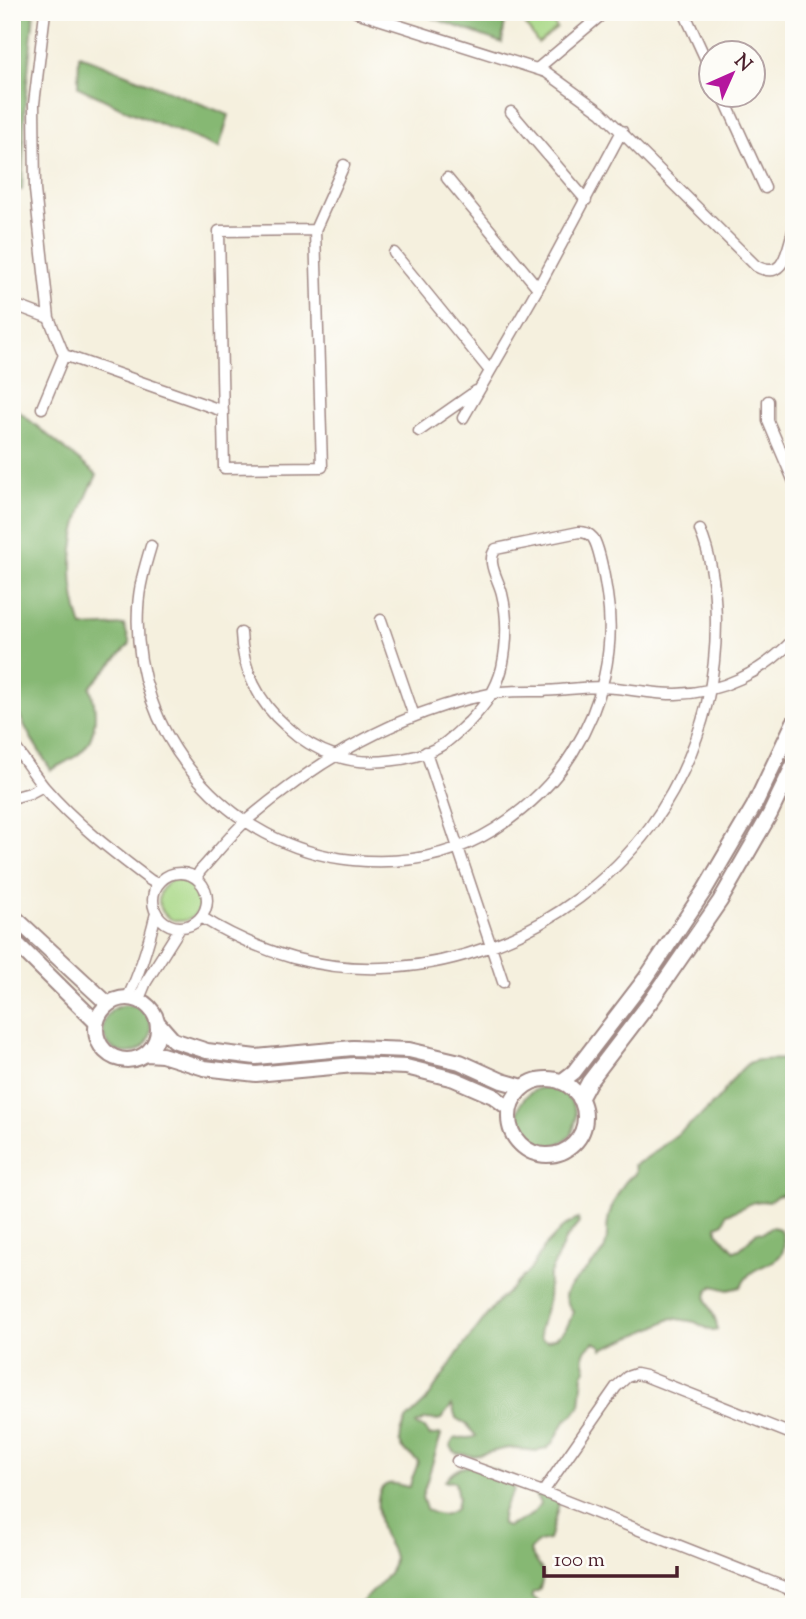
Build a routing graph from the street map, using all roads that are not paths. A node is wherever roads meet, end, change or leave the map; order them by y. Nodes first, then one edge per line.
1 (44, 12) edge
2 (356, 12) edge
3 (604, 12) edge
4 (684, 12) edge
5 (698, 42) edge
6 (537, 69) junction
7 (728, 108) edge
8 (511, 112) dead end
9 (622, 131) junction
10 (344, 165) dead end
11 (447, 178) dead end
12 (765, 188) dead end
13 (586, 200) junction
14 (794, 228) edge
15 (315, 230) junction
16 (394, 253) dead end
17 (538, 288) junction
18 (12, 304) edge
19 (49, 318) junction
20 (64, 355) junction
21 (490, 371) junction
22 (480, 388) junction
23 (768, 401) dead end
24 (41, 408) dead end
25 (223, 411) junction
26 (463, 418) dead end
27 (419, 431) dead end
28 (794, 482) edge
29 (700, 530) dead end
30 (151, 546) dead end
31 (381, 620) dead end
32 (241, 633) dead end
33 (794, 639) edge
34 (602, 687) junction
35 (710, 689) junction
36 (493, 693) junction
37 (414, 716) junction
38 (794, 722) edge
39 (12, 743) edge
40 (426, 752) junction
41 (335, 756) junction
42 (794, 764) edge
43 (43, 786) junction
44 (12, 798) edge
45 (246, 822) junction
46 (458, 848) junction
47 (196, 878) junction
48 (158, 884) junction
49 (156, 913) junction
50 (12, 915) edge
51 (201, 917) junction
52 (180, 928) junction
53 (12, 939) edge
54 (491, 946) junction
55 (503, 982) dead end
56 (134, 998) junction
57 (108, 1004) junction
58 (96, 1022) junction
59 (159, 1024) junction
60 (147, 1054) junction
61 (561, 1082) junction
62 (523, 1087) junction
63 (580, 1099) junction
64 (510, 1109) junction
65 (794, 1435) edge
66 (457, 1461) dead end
67 (543, 1492) junction
68 (794, 1591) edge

1 - 19 street
2 - 6 street
3 - 6 street
4 - 5 street
6 - 9 street
7 - 12 street
8 - 13 street
9 - 13 street
9 - 14 street
10 - 15 street
11 - 17 street
13 - 17 street
15 - 25 street
15 - 25 street
16 - 21 street
17 - 21 street
18 - 19 street
19 - 20 street
20 - 24 street
20 - 25 street
21 - 22 street
22 - 26 street
22 - 27 street
23 - 28 street
29 - 35 street
30 - 45 street
31 - 37 street
32 - 41 street
33 - 35 street
34 - 35 street
34 - 36 street
34 - 36 street
34 - 46 street
35 - 54 street
36 - 37 street
36 - 40 street
37 - 41 street
38 - 61 main road
39 - 43 street
40 - 41 street
40 - 46 street
41 - 45 street
42 - 63 main road
43 - 44 street
43 - 48 street
45 - 46 street
45 - 47 street
46 - 54 street
47 - 48 street
47 - 51 street
48 - 49 street
49 - 52 street
49 - 56 street
50 - 57 main road
51 - 52 street
51 - 54 street
52 - 56 street
53 - 58 main road
54 - 55 street
56 - 57 main road
56 - 59 main road
57 - 58 main road
58 - 60 main road
59 - 60 main road
59 - 62 main road
60 - 64 main road
61 - 62 main road
61 - 63 main road
62 - 64 main road
63 - 64 main road
65 - 67 street
66 - 67 street
67 - 68 street

